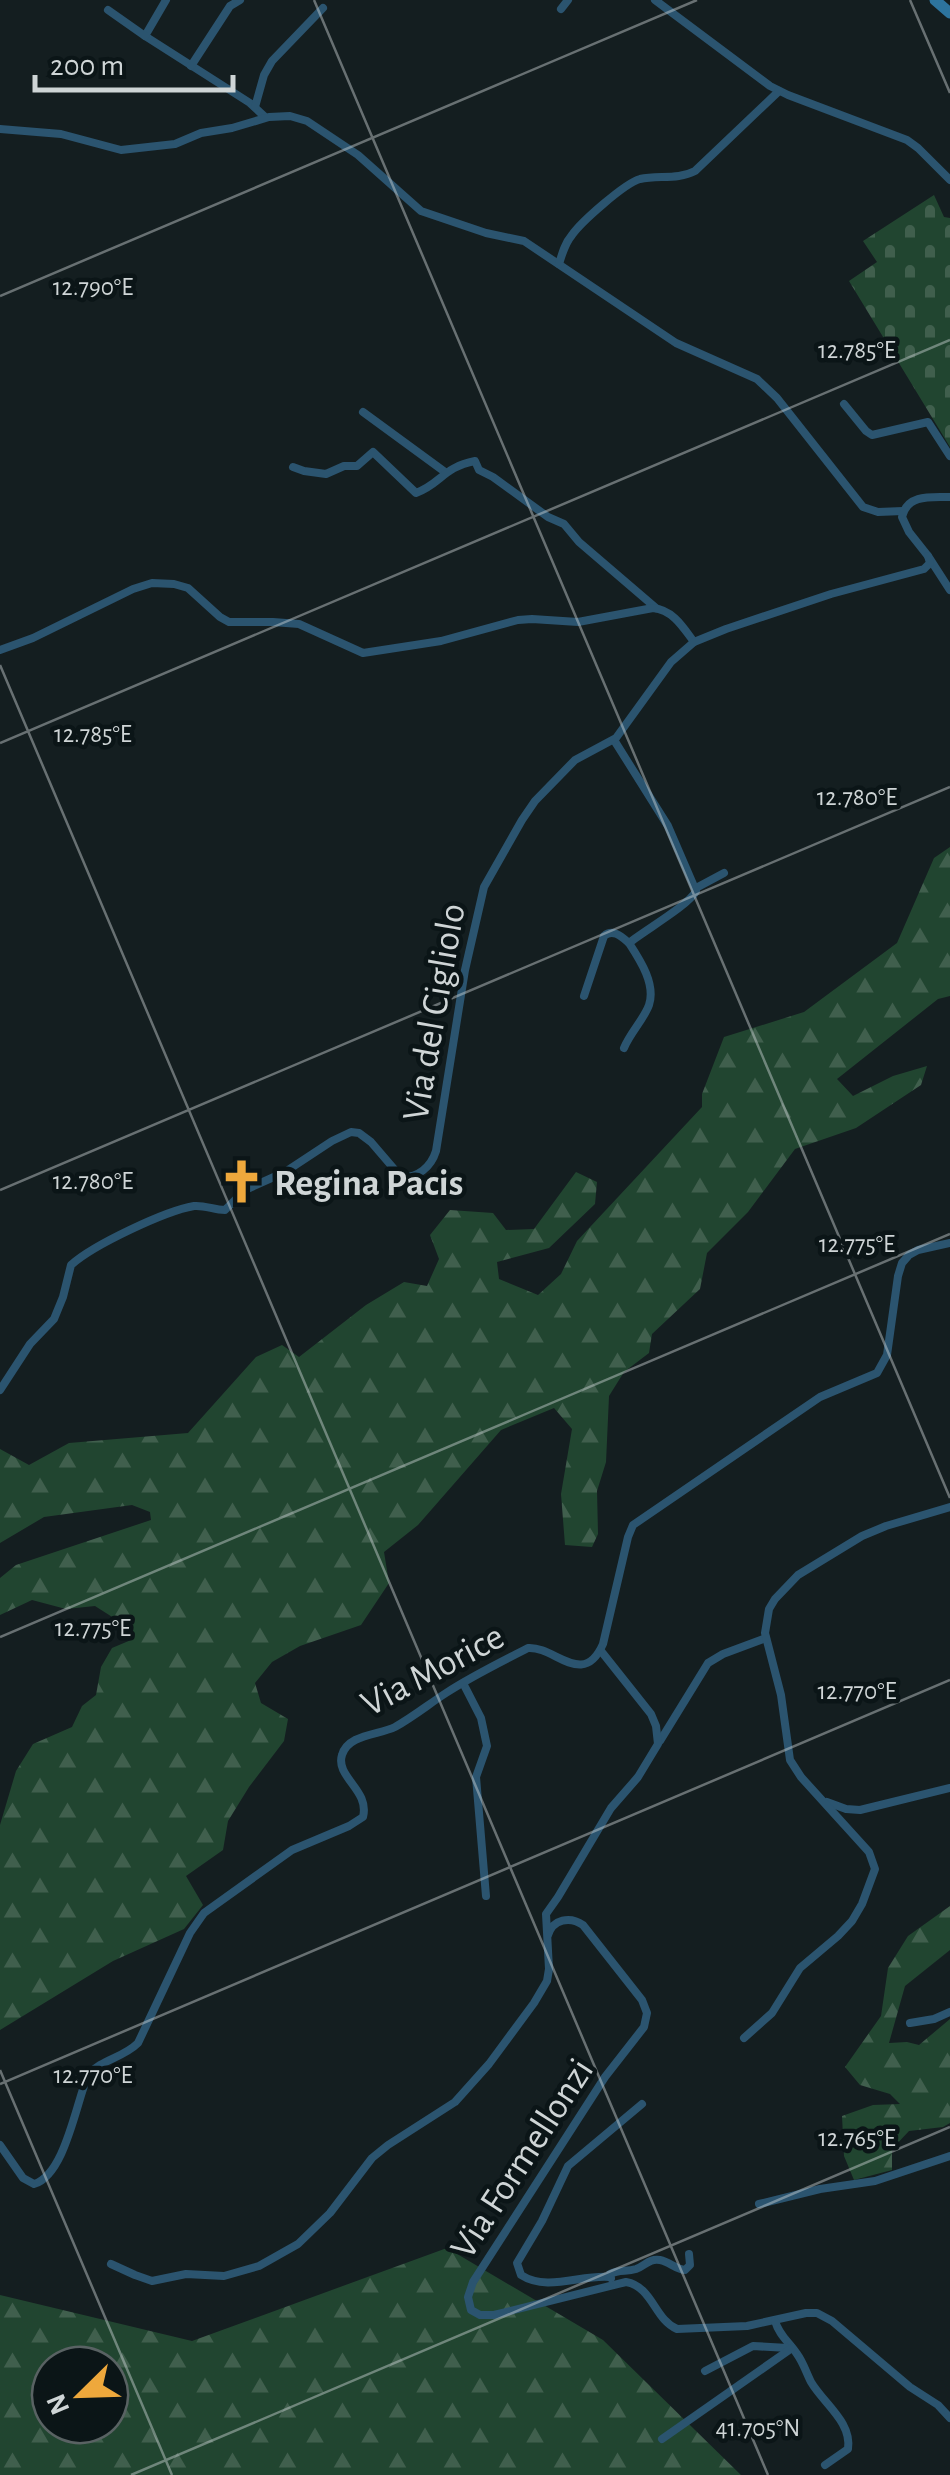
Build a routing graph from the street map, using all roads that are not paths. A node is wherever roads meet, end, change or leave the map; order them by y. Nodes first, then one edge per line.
1 (166, 0) edge
2 (240, 0) edge
3 (568, 0) edge
4 (656, 0) edge
5 (935, 0) edge
6 (323, 8) dead end
7 (560, 9) dead end
8 (108, 10) dead end
9 (950, 13) edge
10 (144, 36) junction
11 (190, 66) junction
12 (779, 91) junction
13 (255, 107) junction
14 (266, 118) junction
15 (0, 129) edge
16 (950, 180) edge
17 (559, 264) junction
18 (844, 404) dead end
19 (363, 412) dead end
20 (950, 456) edge
21 (293, 467) dead end
22 (445, 472) junction
23 (950, 498) edge
24 (903, 511) junction
25 (928, 556) junction
26 (950, 590) edge
27 (656, 608) junction
28 (694, 642) junction
29 (0, 650) edge
30 (614, 740) junction
31 (724, 872) dead end
32 (696, 888) junction
33 (629, 943) junction
34 (584, 996) dead end
35 (624, 1048) dead end
36 (950, 1243) edge
37 (0, 1390) edge
38 (950, 1508) edge
39 (766, 1638) junction
40 (601, 1650) junction
41 (463, 1683) junction
42 (658, 1744) junction
43 (950, 1788) edge
44 (823, 1801) junction
45 (486, 1896) dead end
46 (548, 1935) junction
47 (950, 2012) edge
48 (910, 2023) dead end
49 (744, 2038) dead end
50 (642, 2104) dead end
51 (0, 2146) edge
52 (950, 2156) edge
53 (759, 2204) dead end
54 (689, 2254) dead end
55 (111, 2264) dead end
56 (610, 2278) junction
57 (650, 2297) junction
58 (775, 2321) junction
59 (792, 2348) junction
60 (706, 2371) dead end
61 (950, 2418) edge
62 (662, 2438) dead end
63 (826, 2465) dead end

1 - 10 street
2 - 11 street
3 - 7 street
4 - 12 street
5 - 9 main road
6 - 13 street
8 - 10 street
10 - 11 street
11 - 13 street
12 - 16 street
12 - 17 street
13 - 14 street
14 - 15 street
14 - 17 street
17 - 24 street
18 - 20 street
19 - 22 street
21 - 22 street
22 - 27 street
23 - 24 street
24 - 25 street
25 - 26 street
25 - 28 street, Via del Cigliolo
27 - 28 street
27 - 29 street
28 - 30 street, Via del Cigliolo
30 - 32 street
30 - 37 street, Via del Cigliolo
31 - 32 street
32 - 33 street
33 - 34 street
33 - 35 street
36 - 40 street
38 - 39 street
39 - 42 street
39 - 44 street
40 - 41 street, Via Morice
40 - 42 street
41 - 45 street
41 - 51 street, Via Morice
42 - 46 street
43 - 44 street
44 - 49 street
46 - 55 street
46 - 57 street, Via Formellonzi
47 - 48 street
50 - 56 street
52 - 53 street
54 - 56 street
56 - 57 street
57 - 58 street
58 - 59 street
58 - 61 street
59 - 60 street
59 - 62 street
59 - 63 street

